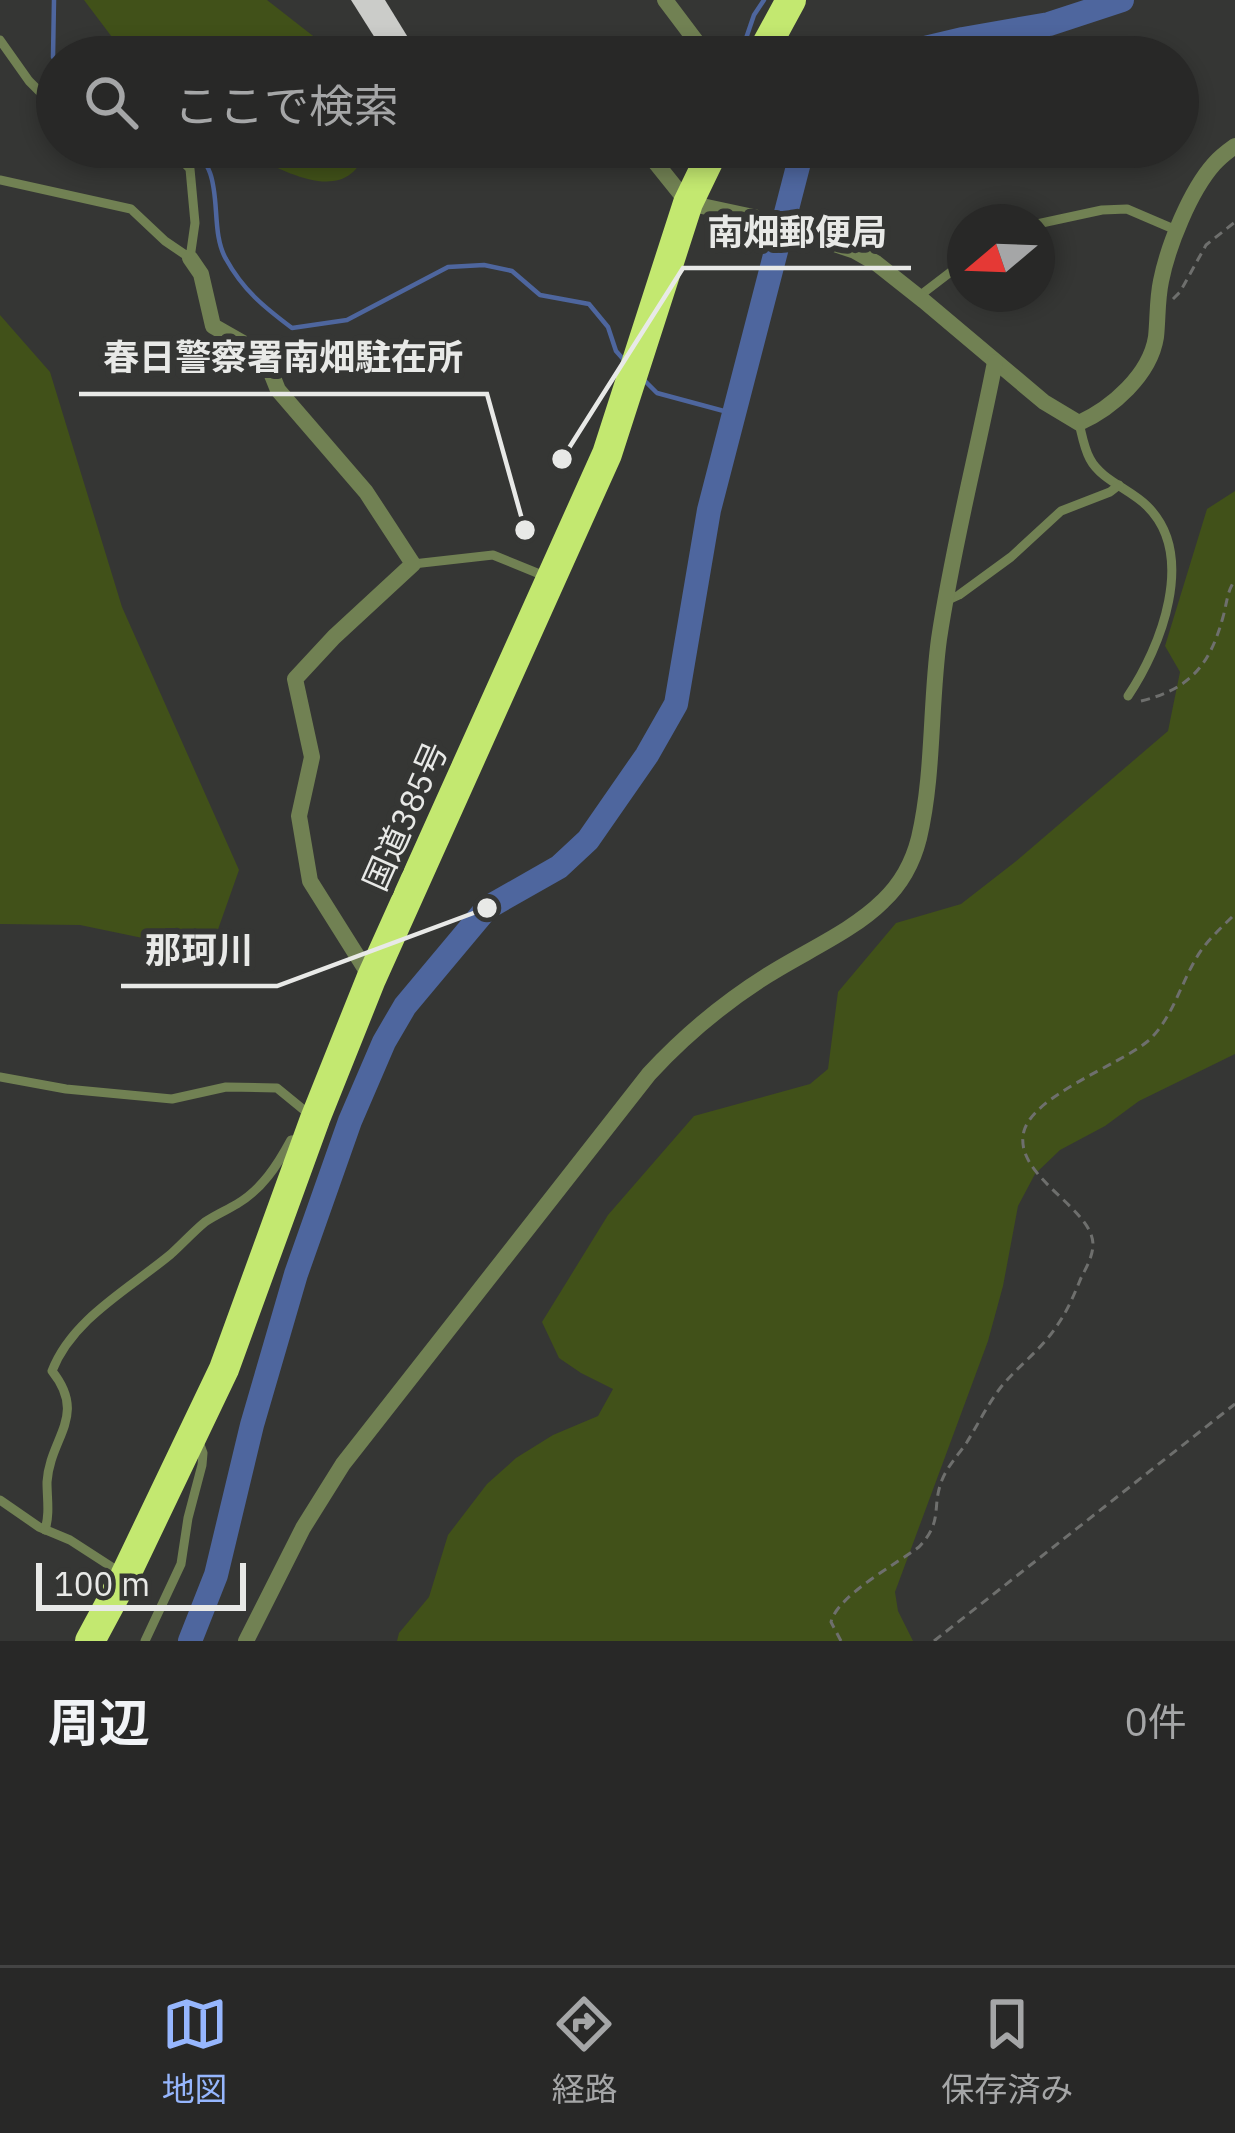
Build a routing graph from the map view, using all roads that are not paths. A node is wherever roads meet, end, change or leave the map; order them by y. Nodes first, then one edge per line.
1 (665, 0) edge
2 (791, 0) edge
3 (692, 36) edge
4 (771, 36) edge
5 (0, 40) edge
6 (36, 88) edge
7 (1235, 146) edge
8 (189, 168) edge
9 (660, 168) edge
10 (705, 168) edge
11 (0, 179) edge
12 (688, 203) junction
13 (1055, 220) edge
14 (1178, 231) junction
15 (190, 258) junction
16 (947, 275) edge
17 (918, 297) junction
18 (995, 362) junction
19 (1078, 423) junction
20 (1119, 485) junction
21 (413, 564) junction
22 (550, 578) junction
23 (946, 601) junction
24 (1128, 696) road end
25 (371, 979) junction
26 (0, 1077) edge
27 (312, 1129) junction
28 (189, 1440) junction
29 (0, 1500) edge
30 (44, 1530) junction
31 (125, 1576) junction
32 (90, 1641) edge
33 (145, 1641) edge
34 (246, 1641) edge

1 - 3 street
2 - 4 highway
5 - 6 lane
7 - 14 street
8 - 15 lane
9 - 12 street
10 - 12 highway, 国道385号
11 - 15 lane
12 - 17 street
12 - 22 highway, 国道385号
13 - 14 lane
14 - 19 street
15 - 21 street
16 - 17 lane
17 - 18 street
18 - 19 street
18 - 23 street
19 - 20 lane
20 - 23 lane
20 - 24 lane
21 - 22 lane
21 - 25 street
22 - 25 highway, 国道385号
23 - 34 street
25 - 27 highway, 国道385号
26 - 27 lane
27 - 28 highway, 国道385号
27 - 30 lane
28 - 31 highway, 国道385号
28 - 33 lane
29 - 30 lane
30 - 31 lane
31 - 32 highway, 国道385号

